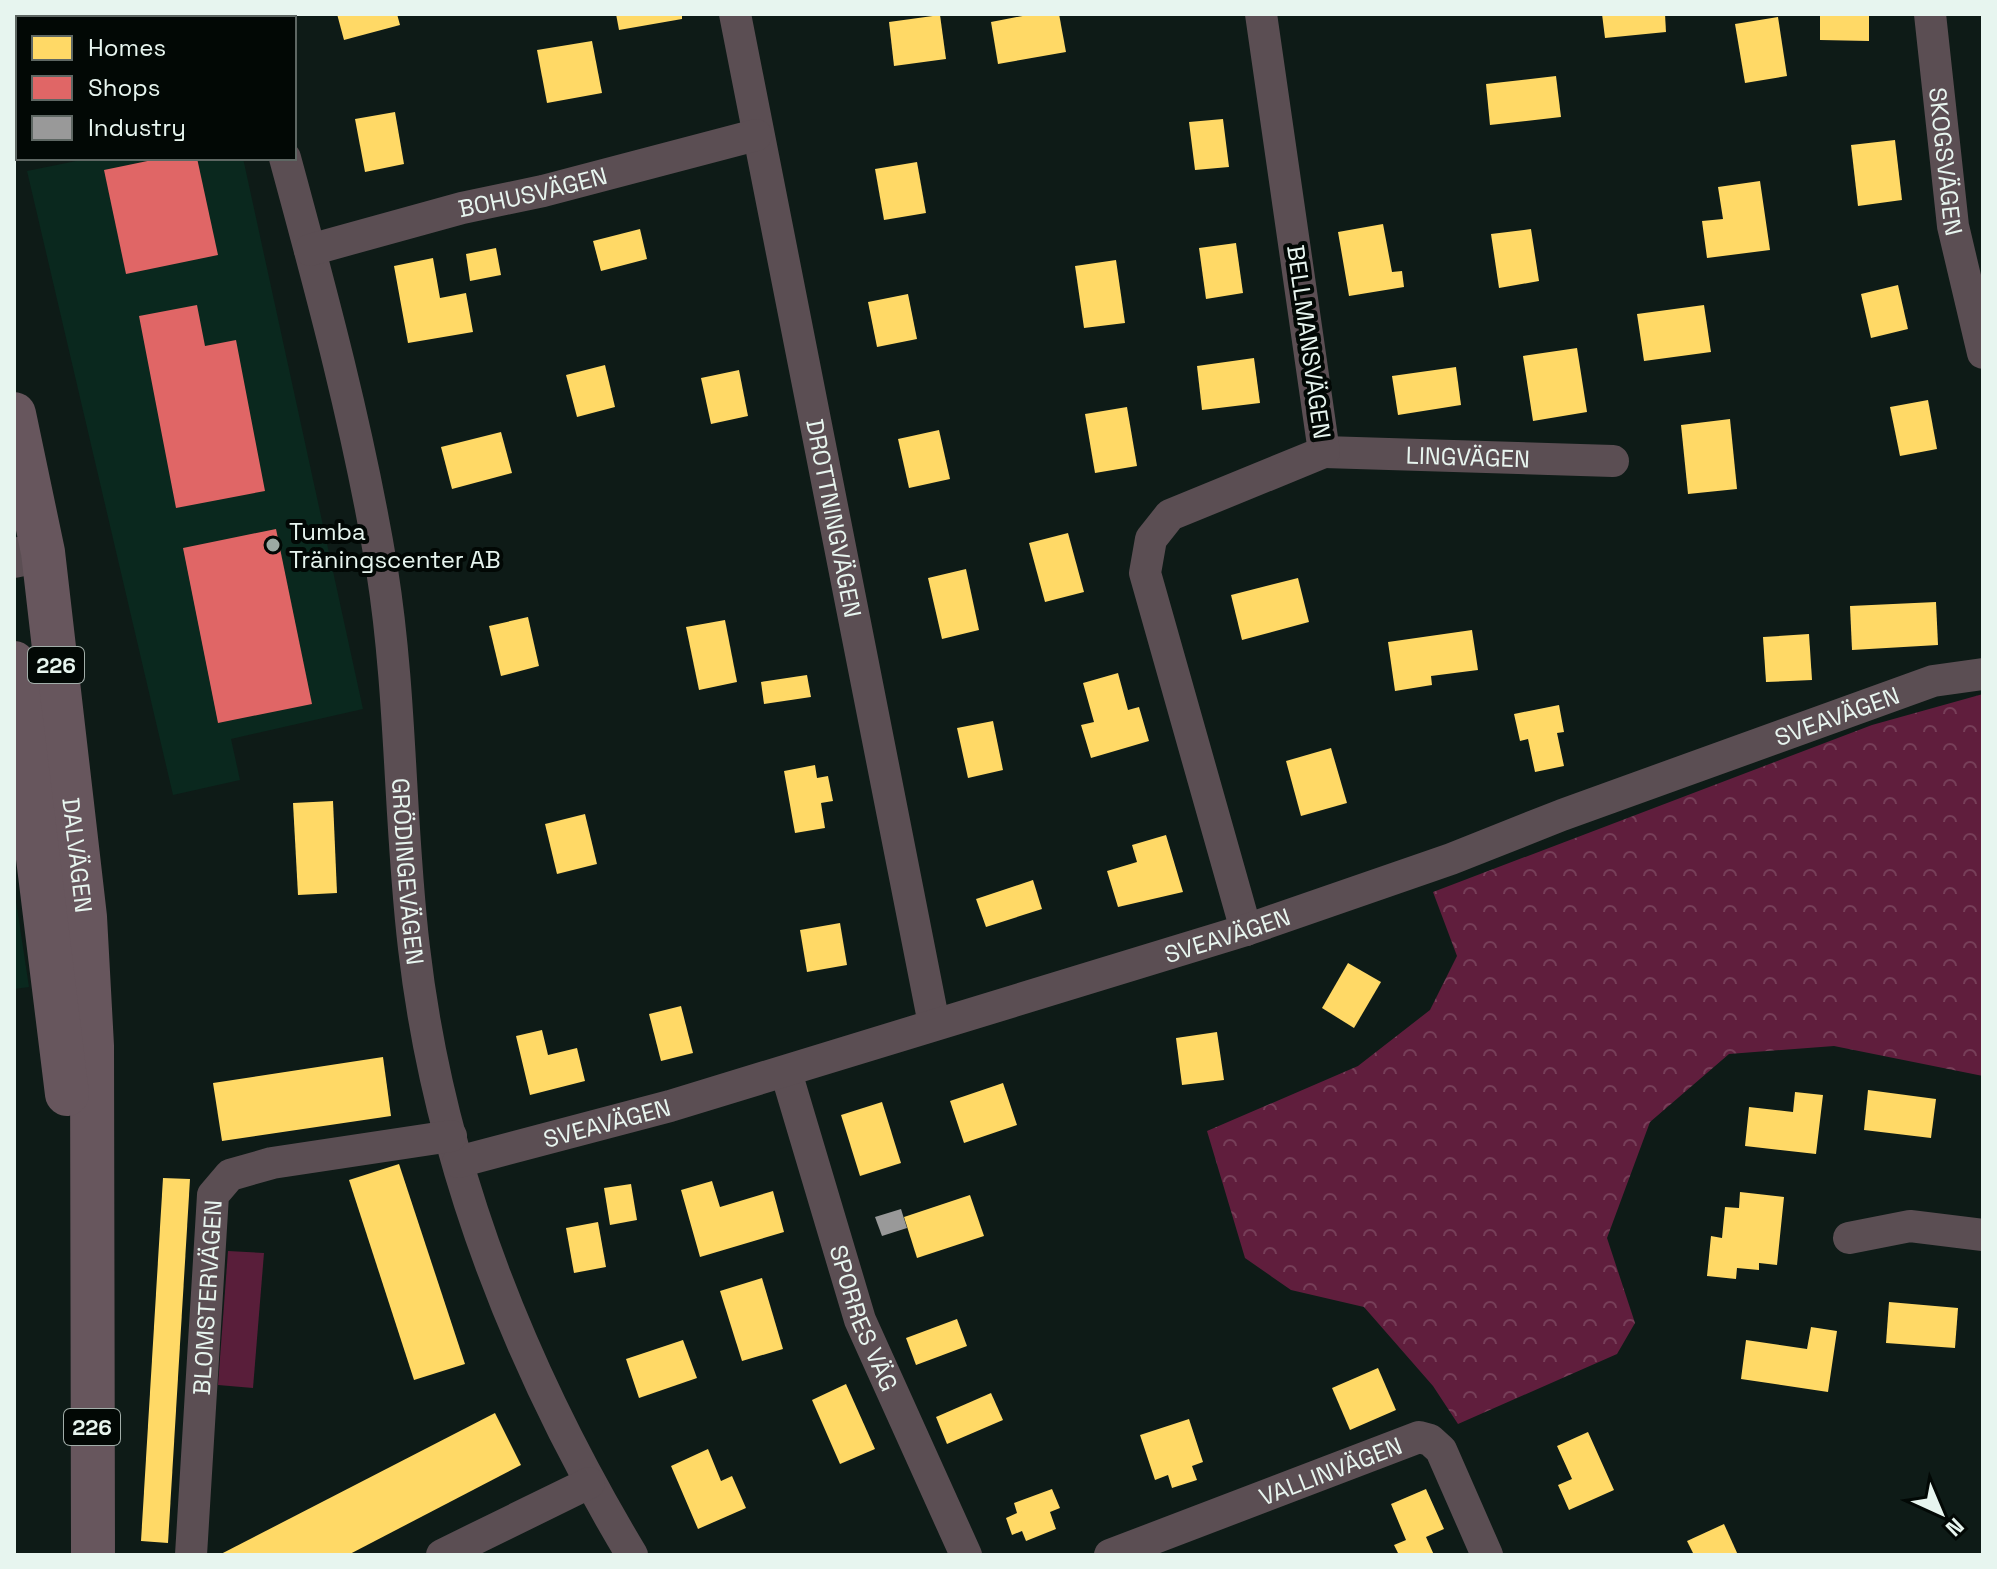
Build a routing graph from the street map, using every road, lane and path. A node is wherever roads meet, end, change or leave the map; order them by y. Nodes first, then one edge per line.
1 (735, 14) edge
2 (1261, 14) edge
3 (1930, 14) edge
4 (756, 135) junction
5 (286, 160) edge
6 (310, 250) junction
7 (1983, 353) edge
8 (14, 414) edge
9 (1324, 452) junction
10 (1613, 461) dead end
11 (28, 555) edge
12 (14, 663) edge
13 (1983, 674) edge
14 (1246, 930) junction
15 (934, 1024) junction
16 (786, 1072) junction
17 (455, 1149) junction
18 (1983, 1235) edge
19 (1849, 1238) dead end
20 (91, 1299) junction
21 (589, 1483) junction
22 (93, 1555) edge
23 (191, 1555) edge
24 (442, 1555) edge
25 (632, 1555) edge
26 (966, 1555) edge
27 (1110, 1555) edge
28 (1487, 1555) edge

1 - 4 street, DROTTNINGVÄGEN
2 - 9 street, BELLMANSVÄGEN
3 - 7 street, SKOGSVÄGEN
4 - 6 street, BOHUSVÄGEN
4 - 15 street, DROTTNINGVÄGEN
5 - 6 street, GRÖDINGEVÄGEN
6 - 17 street, GRÖDINGEVÄGEN
8 - 11 main road, DALVÄGEN / 226
9 - 10 street, LINGVÄGEN
9 - 14 street, BELLMANSVÄGEN
11 - 20 main road, DALVÄGEN / 226
12 - 20 main road, DALVÄGEN
13 - 14 street, SVEAVÄGEN
14 - 15 street, SVEAVÄGEN
15 - 16 street, SVEAVÄGEN
16 - 17 street, SVEAVÄGEN
16 - 26 street, SPORRES VÄG
17 - 21 street, GRÖDINGEVÄGEN
17 - 23 street, BLOMSTERVÄGEN
18 - 19 street
20 - 22 main road, DALVÄGEN / 226
21 - 24 street
21 - 25 street, GRÖDINGEVÄGEN
27 - 28 street, VALLINVÄGEN

